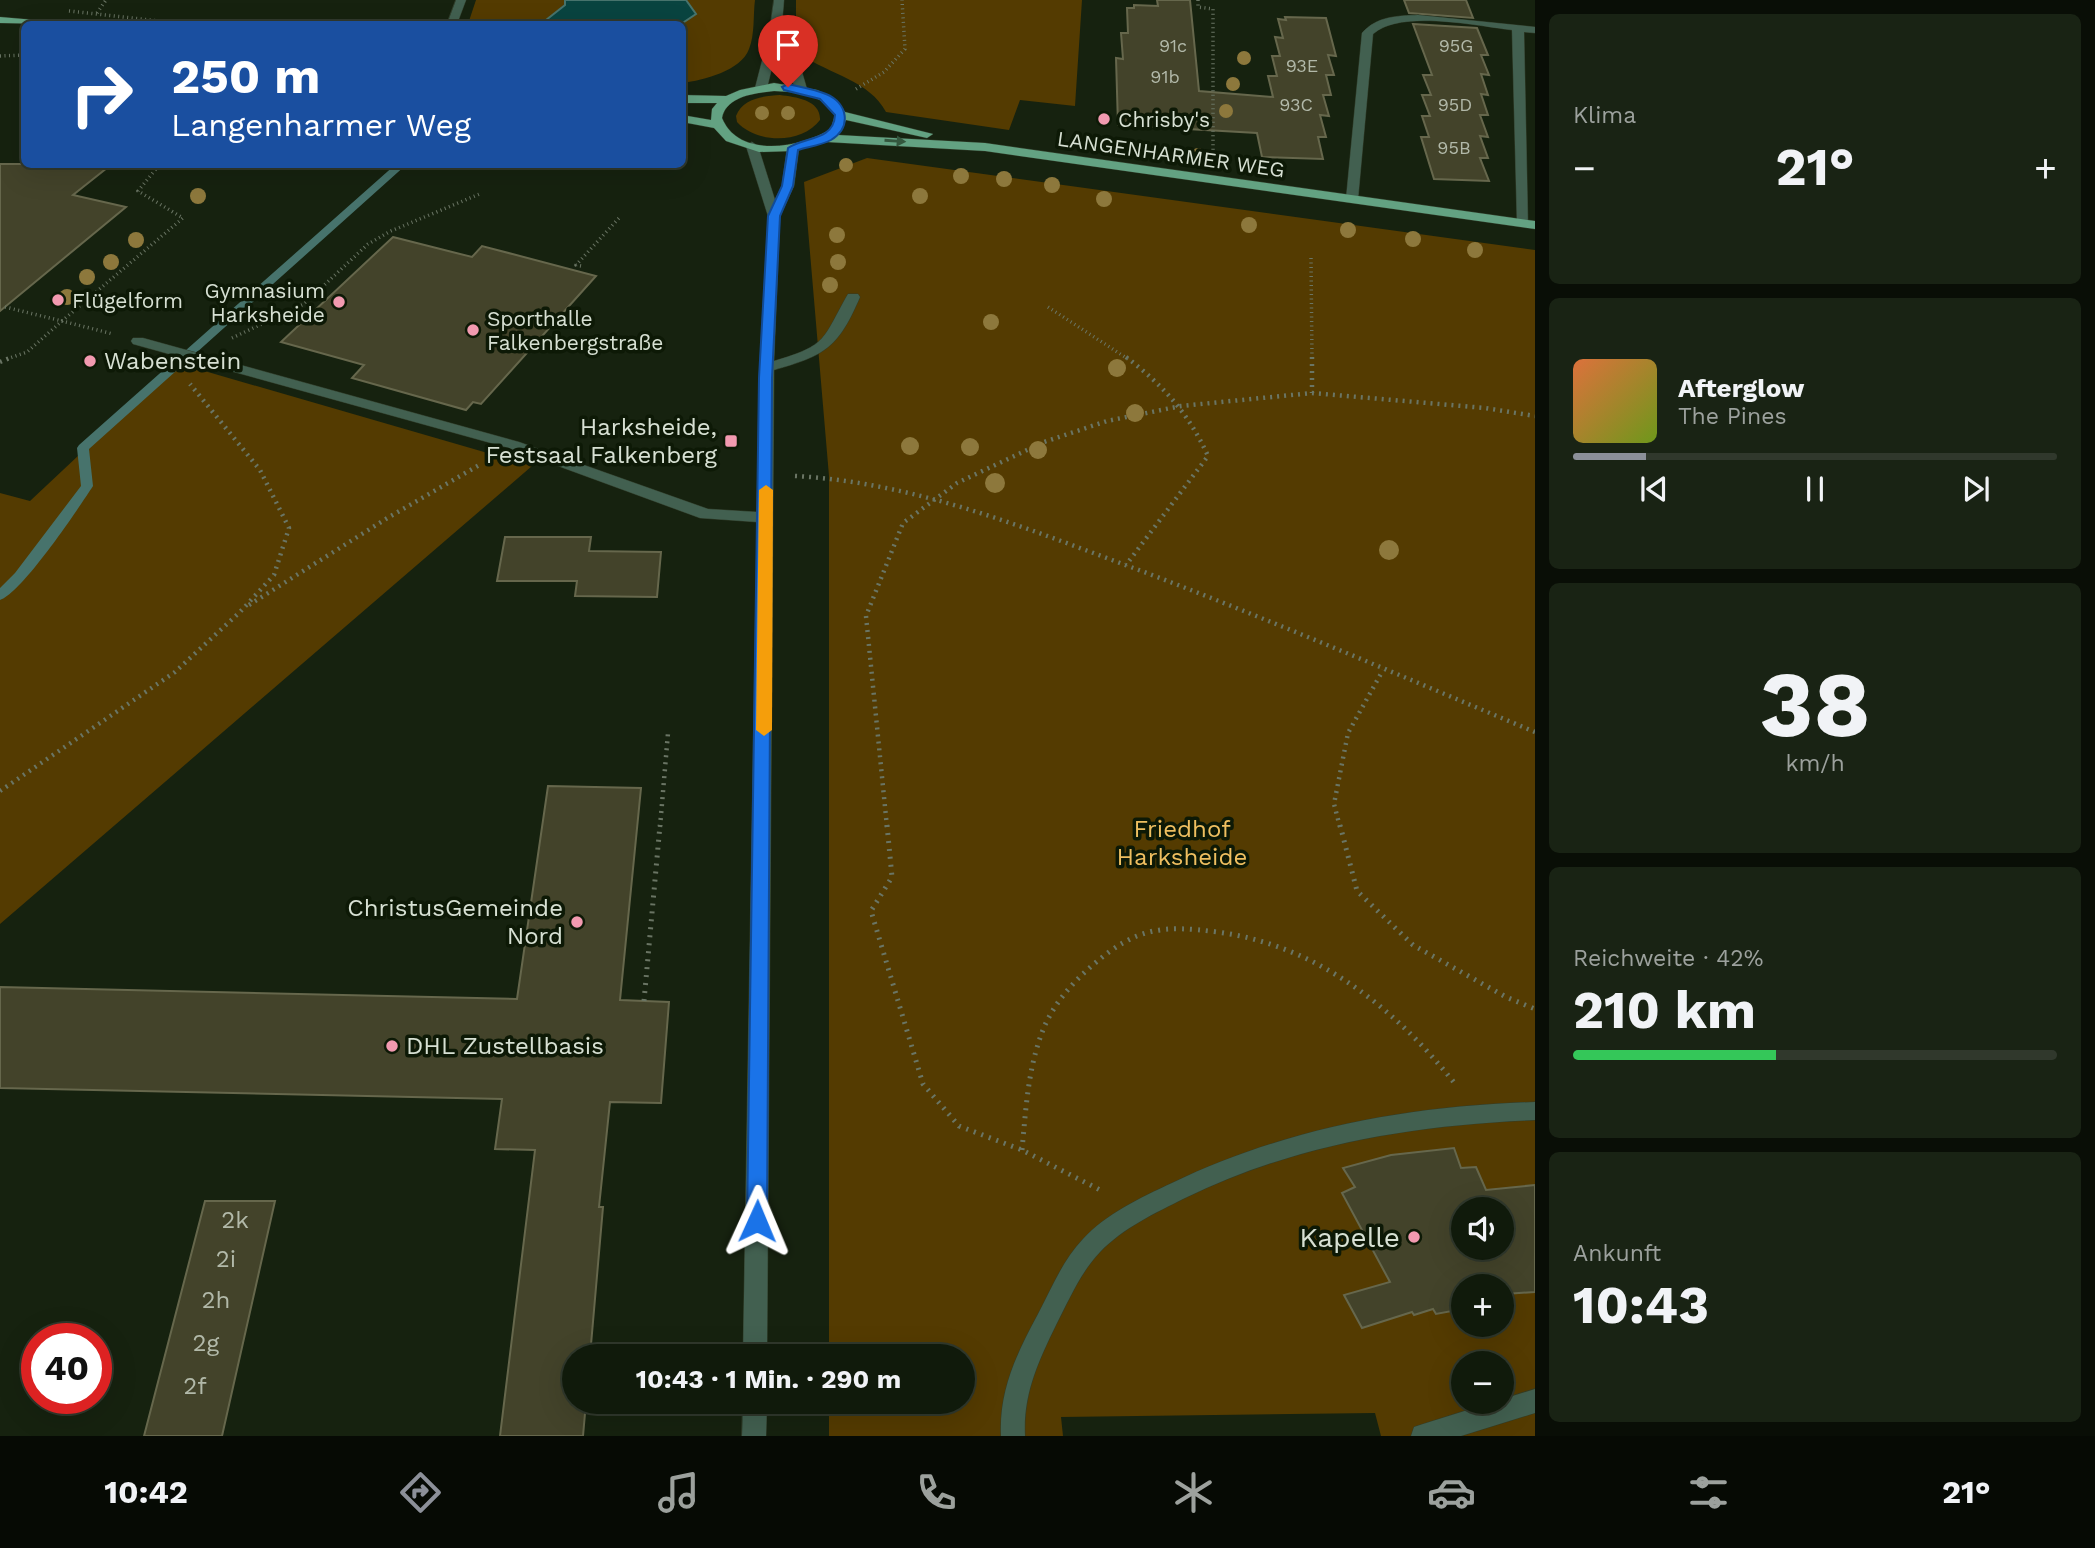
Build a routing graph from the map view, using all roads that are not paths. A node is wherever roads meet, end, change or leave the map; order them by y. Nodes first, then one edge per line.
1 (461, 0) edge
2 (779, 0) edge
3 (0, 20) edge
4 (453, 21) edge
5 (21, 22) edge
6 (779, 26) junction
7 (1518, 28) junction
8 (1535, 30) edge
9 (761, 88) junction
10 (801, 89) junction
11 (686, 99) edge
12 (728, 100) junction
13 (841, 115) junction
14 (686, 119) edge
15 (718, 125) junction
16 (827, 138) junction
17 (752, 146) junction
18 (985, 147) junction
19 (793, 148) junction
20 (1352, 199) junction
21 (774, 216) junction
22 (1529, 224) edge
23 (853, 297) dead end
24 (138, 341) road end
25 (767, 367) junction
26 (766, 518) junction
27 (1535, 1111) edge
28 (755, 1344) edge
29 (1535, 1401) edge
30 (755, 1414) edge
31 (754, 1436) edge
32 (1013, 1436) edge
33 (1423, 1436) edge

1 - 4 street
2 - 6 street
3 - 5 main road
6 - 9 street
6 - 10 street
7 - 8 street
7 - 20 street
7 - 22 street, LANGENHARMER WEG
9 - 10 main road, LANGENHARMER WEG
9 - 12 main road, LANGENHARMER WEG
10 - 13 main road, LANGENHARMER WEG
11 - 12 main road, LANGENHARMER WEG
12 - 15 main road
13 - 16 main road
13 - 18 main road, LANGENHARMER WEG
14 - 15 main road, LANGENHARMER WEG
15 - 17 main road, LANGENHARMER WEG
16 -> 18 main road, LANGENHARMER WEG
16 - 19 main road, LANGENHARMER WEG
17 - 19 main road, LANGENHARMER WEG
17 - 21 street
18 - 20 main road, LANGENHARMER WEG
19 - 21 street
20 - 22 main road, LANGENHARMER WEG
21 - 25 street
23 - 25 street
24 - 26 street
25 - 26 street
26 - 28 street
27 - 32 street
29 - 33 street
30 - 31 street

